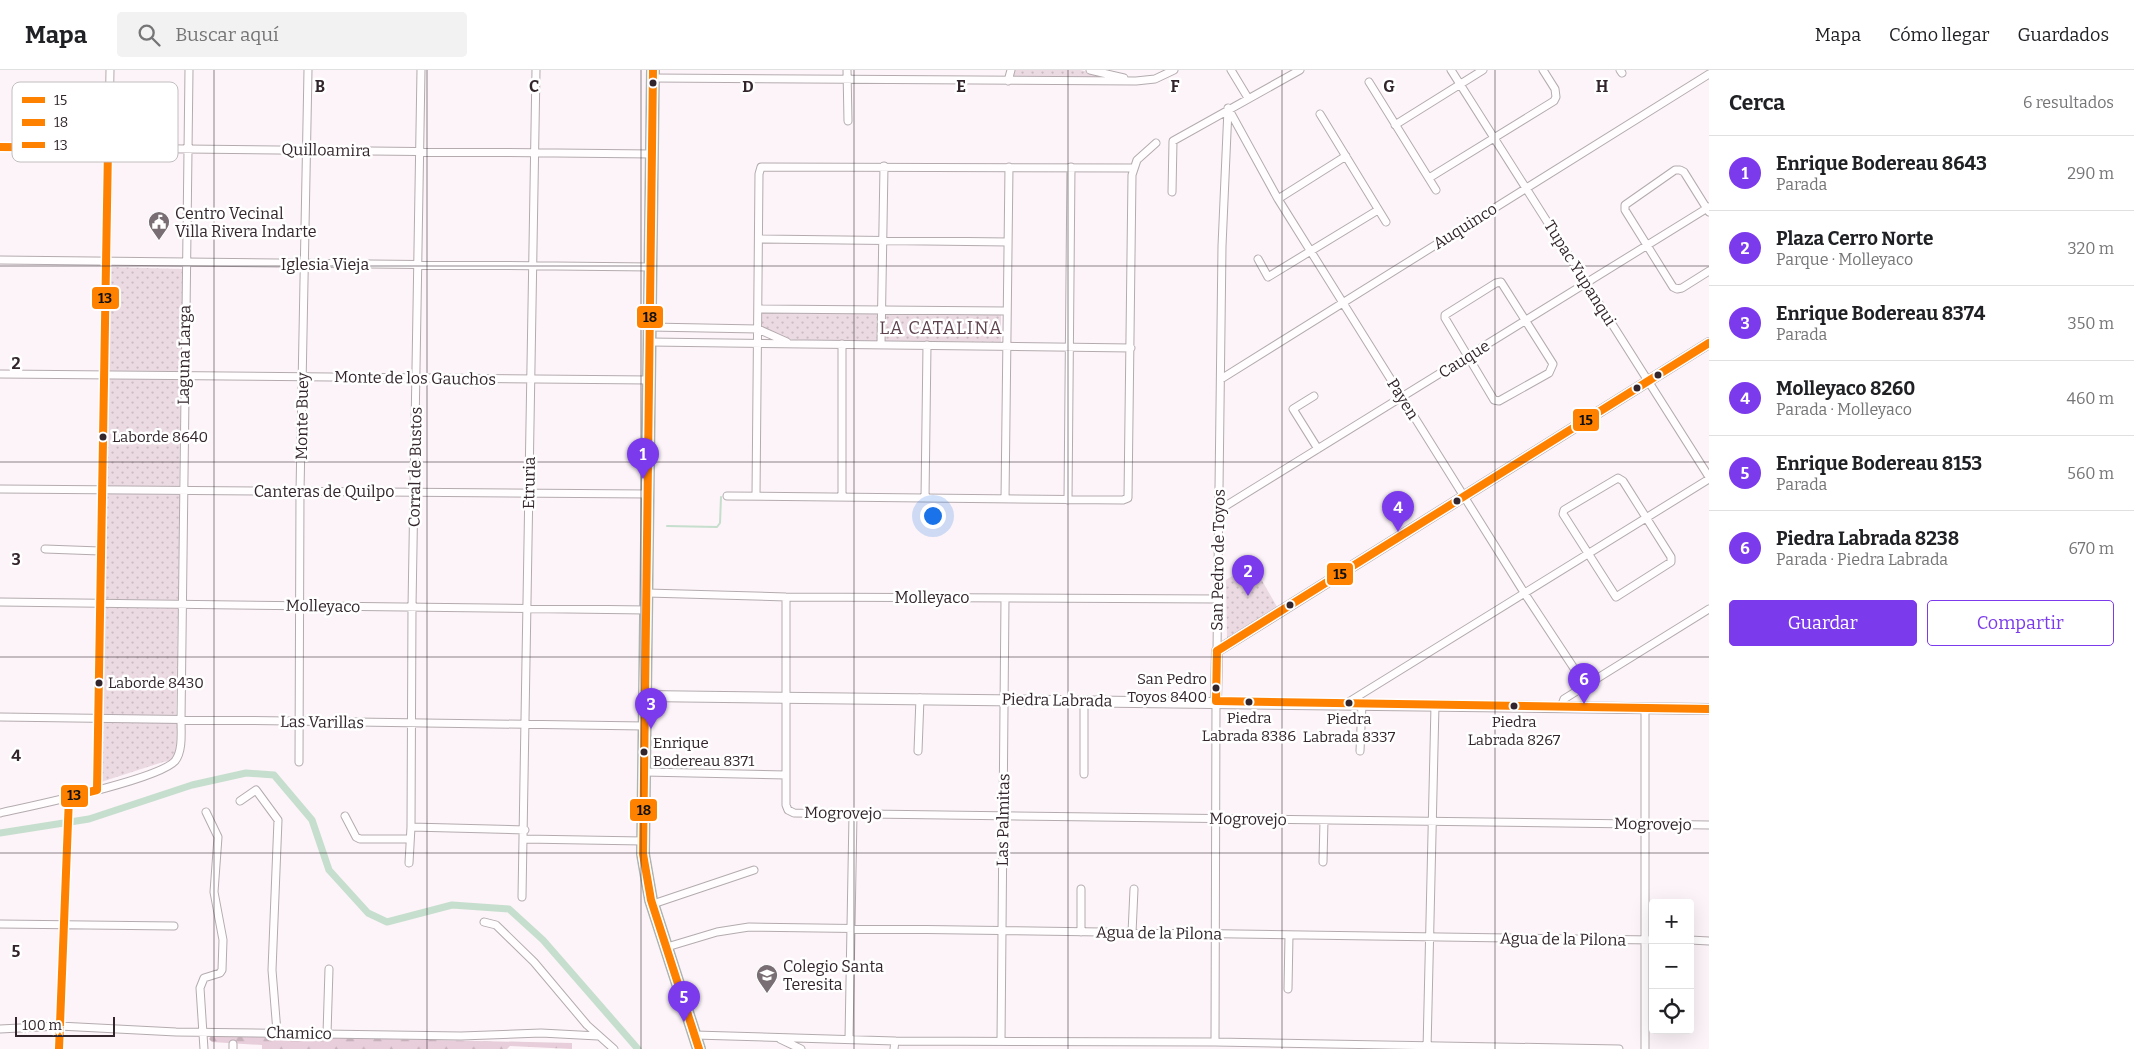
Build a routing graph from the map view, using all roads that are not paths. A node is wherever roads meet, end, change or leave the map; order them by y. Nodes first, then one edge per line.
1 (189, 70) edge
2 (308, 70) edge
3 (421, 70) edge
4 (536, 70) edge
5 (1011, 70) edge
6 (1090, 70) edge
7 (1174, 70) edge
8 (1231, 70) edge
9 (1300, 70) edge
10 (1451, 70) edge
11 (1483, 70) edge
12 (1544, 70) edge
13 (1706, 70) edge
14 (653, 74) edge
15 (762, 74) edge
16 (847, 74) edge
17 (1709, 74) edge
18 (1008, 81) junction
19 (1136, 81) junction
20 (1369, 82) dead end
21 (1460, 84) junction
22 (1248, 98) junction
23 (1228, 108) junction
24 (1320, 114) dead end
25 (848, 121) dead end
26 (1395, 125) junction
27 (1494, 138) junction
28 (1156, 143) dead end
29 (178, 149) edge
30 (187, 149) junction
31 (306, 150) junction
32 (419, 151) junction
33 (535, 152) junction
34 (652, 154) junction
35 (1346, 156) junction
36 (108, 162) edge
37 (884, 166) junction
38 (1009, 167) junction
39 (1071, 167) junction
40 (1133, 168) junction
41 (1428, 178) junction
42 (1526, 188) junction
43 (1436, 190) dead end
44 (1172, 192) dead end
45 (1278, 199) junction
46 (1708, 209) edge
47 (1378, 210) junction
48 (1386, 222) dead end
49 (759, 239) junction
50 (884, 241) junction
51 (1008, 242) junction
52 (1647, 245) junction
53 (1311, 252) junction
54 (1258, 259) dead end
55 (0, 260) edge
56 (106, 262) junction
57 (185, 262) junction
58 (304, 264) junction
59 (418, 265) junction
60 (532, 266) junction
61 (651, 267) junction
62 (1709, 271) edge
63 (1586, 283) junction
64 (1343, 302) junction
65 (758, 309) junction
66 (882, 311) junction
67 (1006, 312) junction
68 (1526, 320) junction
69 (650, 327) junction
70 (758, 329) junction
71 (650, 342) junction
72 (758, 343) junction
73 (791, 343) junction
74 (1709, 343) edge
75 (842, 344) junction
76 (881, 344) junction
77 (927, 345) junction
78 (1007, 346) junction
79 (1069, 346) junction
80 (1131, 348) junction
81 (1468, 357) junction
82 (0, 374) edge
83 (104, 375) junction
84 (184, 375) junction
85 (303, 377) junction
86 (416, 378) junction
87 (530, 379) junction
88 (1220, 379) junction
89 (649, 380) junction
90 (1648, 381) junction
91 (1314, 396) dead end
92 (1402, 397) junction
93 (1318, 449) junction
94 (1709, 478) edge
95 (0, 489) edge
96 (102, 490) junction
97 (183, 490) junction
98 (300, 492) junction
99 (415, 492) junction
100 (529, 494) junction
101 (648, 494) junction
102 (726, 496) dead end
103 (756, 496) junction
104 (1464, 496) junction
105 (842, 497) junction
106 (925, 498) junction
107 (1005, 499) junction
108 (1068, 500) junction
109 (1219, 510) junction
110 (1646, 518) junction
111 (45, 549) dead end
112 (100, 551) junction
113 (1587, 554) junction
114 (647, 593) junction
115 (1525, 594) junction
116 (786, 597) junction
117 (1005, 598) junction
118 (1218, 599) junction
119 (0, 602) edge
120 (99, 604) junction
121 (182, 604) junction
122 (301, 606) junction
123 (412, 607) junction
124 (527, 609) junction
125 (1709, 609) edge
126 (647, 610) junction
127 (1217, 651) junction
128 (1585, 685) junction
129 (644, 696) junction
130 (786, 696) junction
131 (920, 698) junction
132 (1004, 699) junction
133 (1084, 700) junction
134 (1216, 701) junction
135 (1348, 703) junction
136 (1362, 704) junction
137 (1435, 705) junction
138 (1561, 707) junction
139 (1645, 708) junction
140 (1709, 709) edge
141 (0, 717) edge
142 (97, 718) junction
143 (181, 720) junction
144 (300, 721) junction
145 (412, 723) junction
146 (525, 725) junction
147 (644, 726) junction
148 (918, 751) dead end
149 (1360, 751) dead end
150 (299, 762) dead end
151 (644, 772) junction
152 (1084, 774) dead end
153 (786, 775) junction
154 (96, 790) junction
155 (68, 797) junction
156 (240, 801) dead end
157 (206, 812) dead end
158 (0, 813) edge
159 (853, 814) junction
160 (345, 816) dead end
161 (1003, 816) junction
162 (1217, 818) junction
163 (1324, 820) junction
164 (1433, 821) junction
165 (1646, 824) junction
166 (1709, 825) edge
167 (411, 827) junction
168 (525, 830) junction
169 (409, 839) junction
170 (524, 839) junction
171 (643, 840) junction
172 (1323, 862) dead end
173 (409, 863) dead end
174 (754, 870) dead end
175 (1081, 889) dead end
176 (1134, 889) dead end
177 (522, 897) dead end
178 (653, 904) junction
179 (484, 922) dead end
180 (0, 924) edge
181 (64, 924) junction
182 (174, 926) dead end
183 (851, 928) junction
184 (1002, 931) junction
185 (1081, 932) junction
186 (1132, 933) junction
187 (1216, 934) junction
188 (1289, 935) junction
189 (1430, 938) junction
190 (1649, 940) edge
191 (1694, 940) edge
192 (1709, 941) edge
193 (667, 947) junction
194 (329, 969) dead end
195 (1288, 989) dead end
196 (59, 1026) junction
197 (0, 1029) edge
198 (204, 1032) junction
199 (277, 1032) junction
200 (327, 1034) junction
201 (695, 1035) junction
202 (598, 1036) junction
203 (778, 1037) junction
204 (849, 1039) junction
205 (895, 1041) junction
206 (1001, 1041) junction
207 (1215, 1042) junction
208 (1180, 1046) edge
209 (1308, 1046) edge
210 (1428, 1048) edge
211 (1493, 1048) edge
212 (59, 1049) edge
213 (204, 1049) edge
214 (614, 1049) edge
215 (700, 1049) edge
216 (800, 1049) edge
217 (894, 1049) edge
218 (1608, 1049) edge
219 (1619, 1049) edge
220 (1645, 1049) edge

1 - 30 street, Laguna Larga
2 - 31 street, Monte Buey
3 - 32 street, Corral de Bustos
4 - 33 street, Etruria
5 - 18 street
6 - 19 street
7 - 19 street
8 - 22 street
9 - 22 street
10 - 21 street, Tupac Yupanqui
11 - 21 street
12 - 27 street
13 - 17 street
14 - 15 street
14 - 34 main road
15 - 16 street
16 - 18 street
16 - 25 street
17 - 42 street, Auquinco
18 - 19 street
20 - 26 street
21 - 26 street
21 - 27 street, Tupac Yupanqui
22 - 23 street
23 - 44 street
23 - 45 street, Payen
23 - 88 street, San Pedro de Toyos
24 - 35 street
26 - 41 street
27 - 41 street
27 - 42 street, Tupac Yupanqui
28 - 40 street
29 - 30 street, Quilloamira
30 - 31 street, Quilloamira
30 - 57 street, Laguna Larga
31 - 32 street, Quilloamira
31 - 58 street, Monte Buey
32 - 33 street, Quilloamira
32 - 59 street, Corral de Bustos
33 - 34 street, Quilloamira
33 - 60 street, Etruria
34 - 61 main road
35 - 45 street
35 - 47 street
36 - 56 street
37 - 38 street
37 - 49 street
37 - 50 street
38 - 39 street
38 - 51 street
39 - 40 street
39 - 79 street
40 - 80 street
41 - 43 street
42 - 63 street, Tupac Yupanqui
42 - 64 street, Auquinco
45 - 53 street, Payen
46 - 52 street, Cauque
46 - 52 street
47 - 48 street
47 - 53 street
49 - 50 street
49 - 65 street
50 - 51 street
50 - 66 street
51 - 67 street
52 - 62 street
52 - 63 street, Cauque
53 - 54 street
53 - 64 street, Payen
55 - 56 street, Iglesia Vieja
56 - 57 street, Iglesia Vieja
56 - 83 street
57 - 58 street, Iglesia Vieja
57 - 84 street, Laguna Larga
58 - 59 street, Iglesia Vieja
58 - 85 street, Monte Buey
59 - 60 street, Iglesia Vieja
59 - 86 street, Corral de Bustos
60 - 61 street, Iglesia Vieja
60 - 87 street, Etruria
61 - 69 main road
63 - 68 street, Cauque
63 - 90 street, Tupac Yupanqui
64 - 88 street, Auquinco
64 - 92 street, Payen
65 - 66 street
65 - 70 street
66 - 67 street
66 - 76 street
67 - 78 street
68 - 81 street, Cauque
68 - 81 street
68 - 81 street
69 - 70 street
69 - 71 main road
70 - 72 street
70 - 73 street
71 - 72 street
71 - 89 main road
72 - 73 street
72 - 103 street
73 - 75 street
74 - 90 main road
75 - 76 street
75 - 105 street
76 - 77 street
77 - 78 street
77 - 106 street
78 - 79 street
78 - 107 street
79 - 80 street
79 - 108 street
80 - 108 street
81 - 92 street, Cauque
82 - 83 street, Monte de los Gauchos
83 - 84 street, Monte de los Gauchos
83 - 96 street
84 - 85 street, Monte de los Gauchos
84 - 97 street, Laguna Larga
85 - 86 street, Monte de los Gauchos
85 - 98 street, Monte Buey
86 - 87 street, Monte de los Gauchos
86 - 99 street, Corral de Bustos
87 - 89 street, Monte de los Gauchos
87 - 100 street, Etruria
88 - 109 street, San Pedro de Toyos
89 - 101 main road
90 - 94 street, Tupac Yupanqui
90 - 104 main road
91 - 93 street
92 - 93 street, Cauque
92 - 104 street, Payen
93 - 109 street, Cauque
94 - 110 street
95 - 96 street, Canteras de Quilpo
96 - 97 street, Canteras de Quilpo
96 - 112 street
97 - 98 street, Canteras de Quilpo
97 - 121 street, Laguna Larga
98 - 99 street, Canteras de Quilpo
98 - 122 street, Monte Buey
99 - 100 street, Canteras de Quilpo
99 - 123 street, Corral de Bustos
100 - 101 street, Canteras de Quilpo
100 - 124 street, Etruria
101 - 114 main road
102 - 103 street
103 - 105 street
104 - 115 street, Payen
104 - 127 main road
105 - 106 street
106 - 107 street
107 - 108 street
109 - 118 street, San Pedro de Toyos
110 - 113 street
110 - 113 street
110 - 113 street
111 - 112 street
112 - 120 street
113 - 115 street
114 - 116 street, Molleyaco
114 - 126 main road
115 - 128 street, Payen
115 - 135 street
116 - 117 street, Molleyaco
116 - 130 street
117 - 118 street, Molleyaco
117 - 132 street, Las Palmitas
118 - 127 street, San Pedro de Toyos
119 - 120 street, Molleyaco
120 - 121 street, Molleyaco
120 - 142 street
121 - 122 street, Molleyaco
121 - 143 street, Laguna Larga
122 - 123 street, Molleyaco
122 - 144 street, Monte Buey
123 - 124 street, Molleyaco
123 - 145 street, Corral de Bustos
124 - 126 street, Molleyaco
124 - 146 street, Etruria
125 - 128 street
126 - 129 main road
127 - 134 main road, San Pedro de Toyos
128 - 138 street
129 - 130 main road, Piedra Labrada
129 - 147 main road
130 - 131 main road, Piedra Labrada
130 - 153 street
131 - 132 main road, Piedra Labrada
131 - 148 street
132 - 133 main road, Piedra Labrada
132 - 161 street, Las Palmitas
133 - 134 main road, Piedra Labrada
133 - 152 street
134 - 135 main road, Piedra Labrada
134 - 162 street, San Pedro de Toyos
135 - 136 main road, Piedra Labrada
136 - 137 main road, Piedra Labrada
136 - 149 street
137 - 138 main road, Piedra Labrada
137 - 164 street
138 - 139 main road, Piedra Labrada
139 - 140 main road, Piedra Labrada
139 - 165 street
141 - 142 street, Las Varillas
142 - 143 street, Las Varillas
142 - 154 street
143 - 144 street, Las Varillas
143 - 154 street, Laguna Larga
144 - 145 street, Las Varillas
144 - 150 street, Monte Buey
145 - 146 street, Las Varillas
145 - 167 street, Corral de Bustos
146 - 147 street, Las Varillas
146 - 168 street, Etruria
147 - 151 main road
151 - 153 street
151 - 171 main road
153 - 159 street, Mogrovejo
154 - 155 street
155 - 158 street
155 - 181 street
156 - 199 street
157 - 198 street
159 - 161 street, Mogrovejo
159 - 183 street
160 - 169 street
161 - 162 street, Mogrovejo
161 - 184 street, Las Palmitas
162 - 163 street, Mogrovejo
162 - 187 street, San Pedro de Toyos
163 - 164 street, Mogrovejo
163 - 172 street
164 - 165 street, Mogrovejo
164 - 189 street
165 - 166 street, Mogrovejo
165 - 190 street
167 - 168 street
167 - 169 street, Corral de Bustos
168 - 170 street, Etruria
169 - 173 street, Corral de Bustos
170 - 171 street
170 - 177 street, Etruria
171 - 178 main road
174 - 178 street
175 - 185 street
176 - 186 street
178 - 193 main road
179 - 202 street
180 - 181 street
181 - 182 street
181 - 196 street
183 - 184 street, Agua de la Pilona
183 - 193 street, Agua de la Pilona
183 - 204 street
184 - 185 street, Agua de la Pilona
184 - 206 street, Las Palmitas
185 - 186 street, Agua de la Pilona
186 - 187 street, Agua de la Pilona
187 - 188 street, Agua de la Pilona
187 - 207 street, San Pedro de Toyos
188 - 189 street, Agua de la Pilona
188 - 195 street
189 - 190 street, Agua de la Pilona
189 - 210 street
190 - 220 street
191 - 192 street
193 - 201 main road
194 - 200 street
196 - 197 street, Chamico
196 - 198 street, Chamico
196 - 212 street
198 - 199 street, Chamico
198 - 213 street
199 - 200 street, Chamico
200 - 202 street, Chamico
201 - 203 street
201 - 215 main road
202 - 214 street
203 - 204 street
203 - 216 street
204 - 205 street
205 - 206 street
205 - 217 street
206 - 208 street
207 - 208 street
207 - 209 street
209 - 210 street
210 - 211 street
211 - 218 street
218 - 219 street

